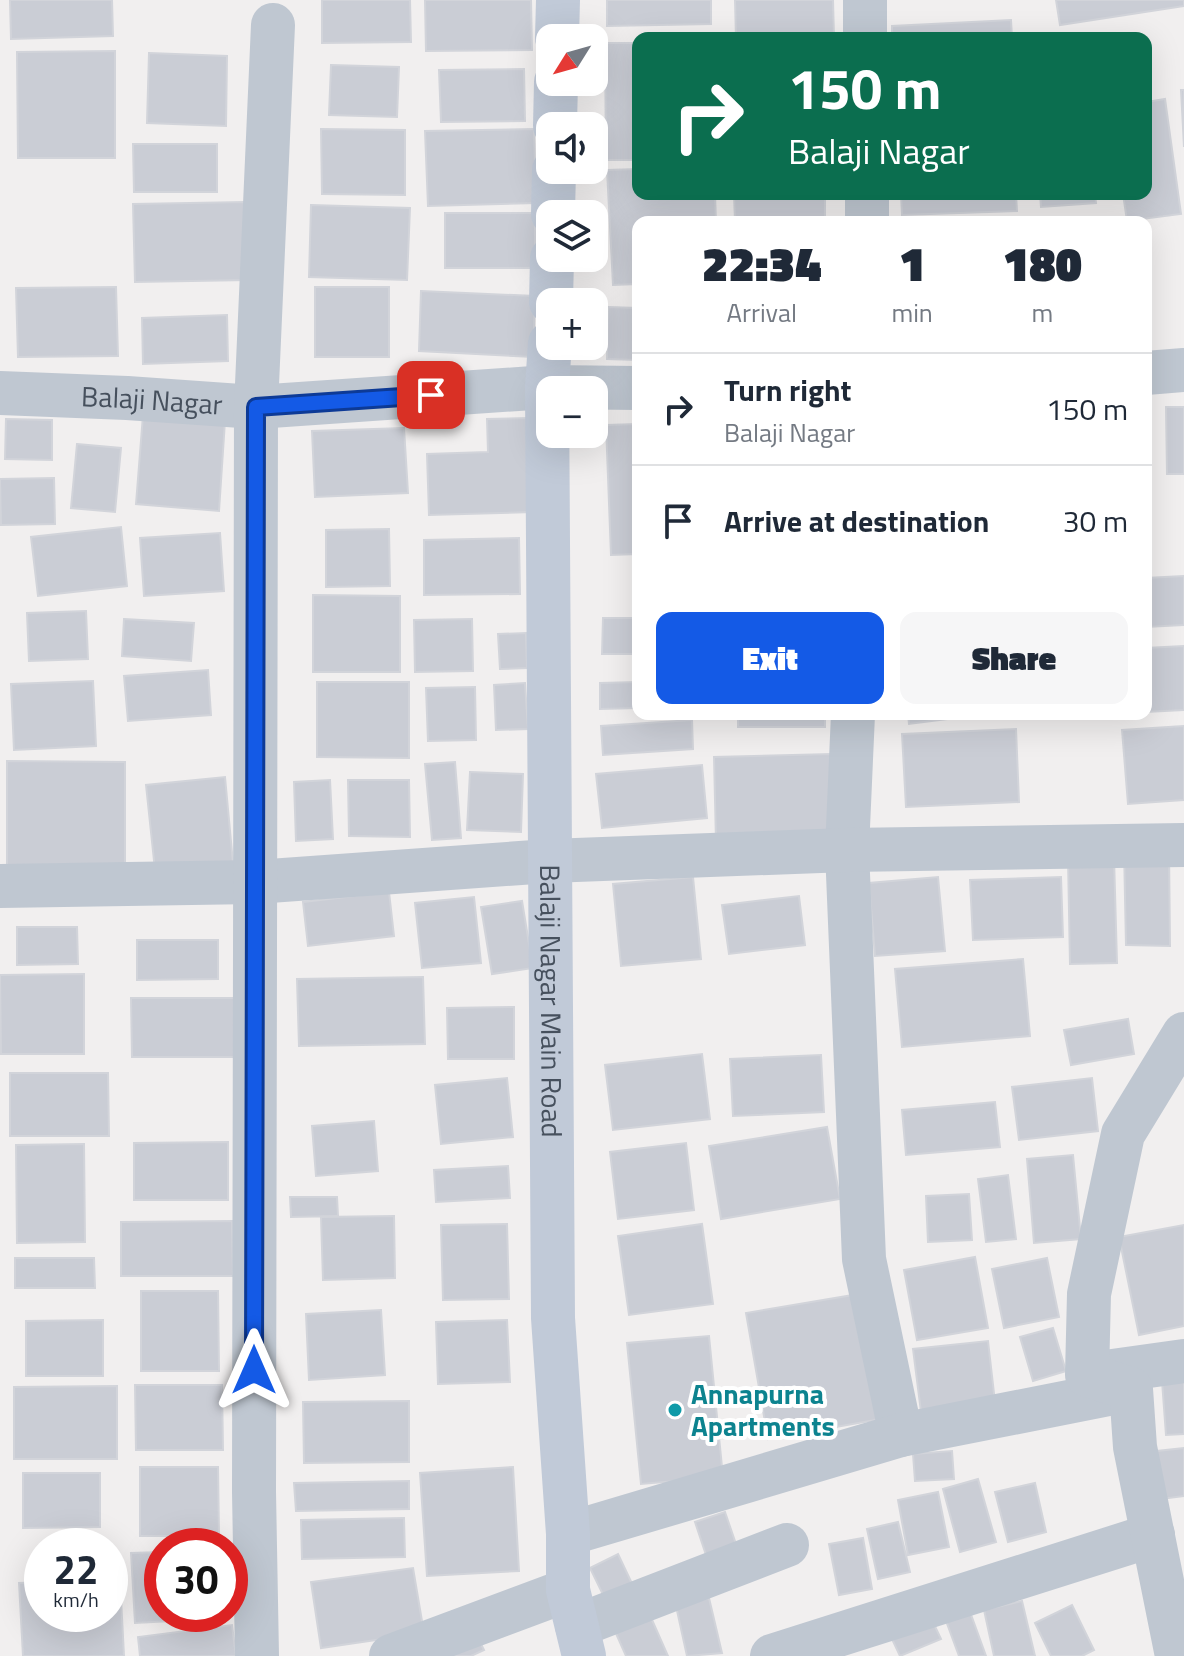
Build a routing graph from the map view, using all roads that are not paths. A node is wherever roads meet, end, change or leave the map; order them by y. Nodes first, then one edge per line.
1 (558, 0) edge
2 (865, 0) edge
3 (557, 24) edge
4 (273, 25) dead end
5 (865, 32) edge
6 (1184, 370) edge
7 (1152, 373) edge
8 (536, 388) edge
9 (608, 388) edge
10 (632, 388) edge
11 (0, 393) edge
12 (256, 407) junction
13 (547, 448) edge
14 (853, 720) edge
15 (1184, 845) edge
16 (847, 850) junction
17 (549, 861) junction
18 (255, 882) junction
19 (0, 886) edge
20 (1184, 1034) edge
21 (1184, 1361) edge
22 (1087, 1375) junction
23 (1131, 1389) junction
24 (901, 1435) junction
25 (568, 1534) junction
26 (1153, 1535) junction
27 (787, 1545) dead end
28 (576, 1624) edge
29 (1173, 1638) edge
30 (257, 1656) edge
31 (391, 1656) edge
32 (772, 1656) edge

1 - 3 street
2 - 5 street
4 - 12 street
6 - 7 street
8 - 12 street, Balaji Nagar
9 - 10 street, Balaji Nagar
11 - 12 street, Balaji Nagar
12 - 18 street
13 - 17 street, Balaji Nagar Main Road
14 - 16 street
15 - 16 street
16 - 17 street
16 - 24 street
17 - 18 street
17 - 25 street, Balaji Nagar Main Road
18 - 19 street
18 - 30 street
20 - 22 street
21 - 22 street
22 - 23 street
23 - 24 street
23 - 26 street
24 - 25 street
25 - 28 street, Balaji Nagar Main Road
26 - 29 street
26 - 32 street
27 - 28 street
28 - 31 street

